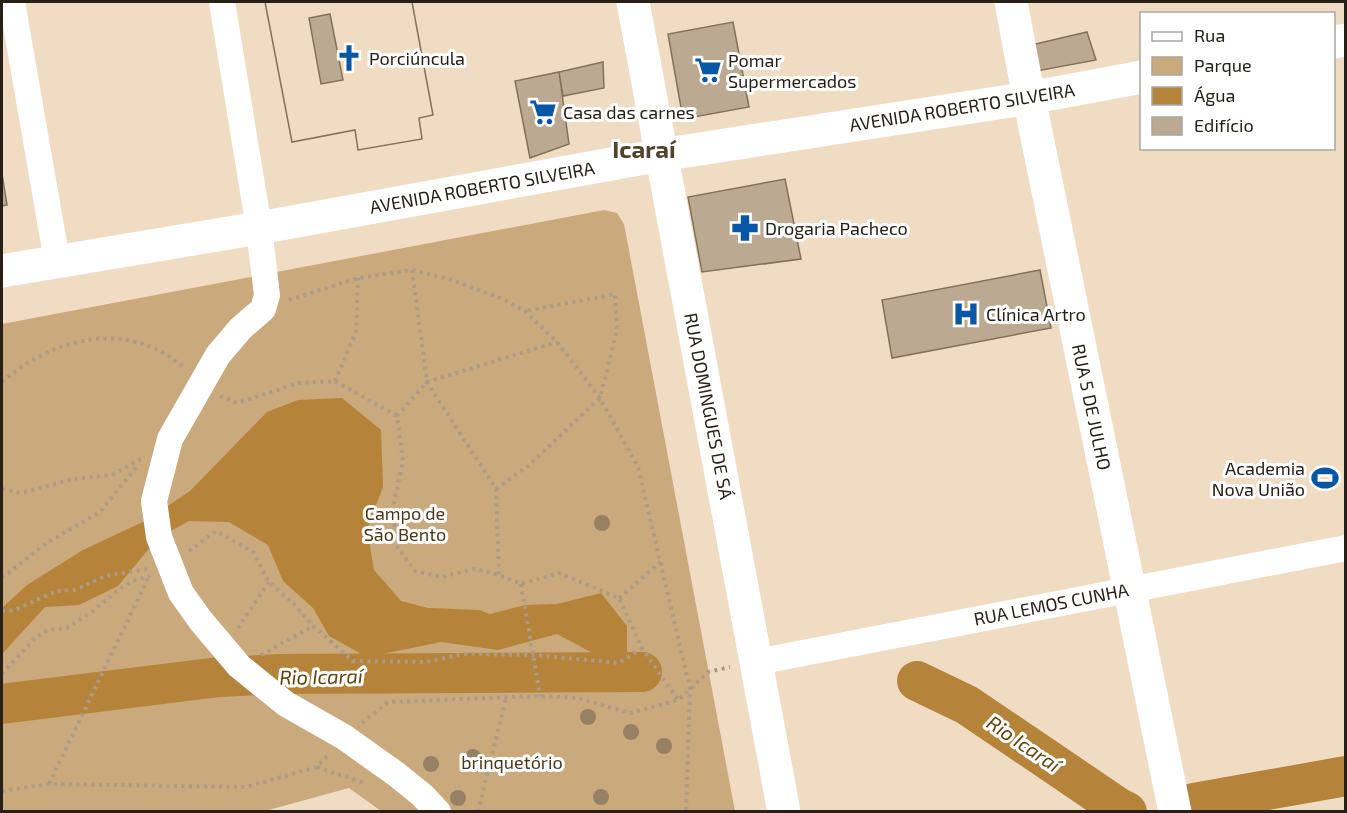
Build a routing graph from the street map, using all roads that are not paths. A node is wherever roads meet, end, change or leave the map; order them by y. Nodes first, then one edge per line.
1 (12, 2) edge
2 (222, 2) edge
3 (633, 2) edge
4 (1011, 2) edge
5 (1140, 77) edge
6 (1029, 98) junction
7 (661, 155) junction
8 (259, 228) junction
9 (57, 261) junction
10 (2, 271) edge
11 (1346, 548) edge
12 (1129, 588) junction
13 (757, 662) junction
14 (438, 812) edge
15 (784, 812) edge
16 (1175, 812) edge

1 - 9 street
2 - 8 street
3 - 7 street, RUA DOMINGUES DE SÁ
4 - 6 street, RUA 5 DE JULHO
5 - 6 street, AVENIDA ROBERTO SILVEIRA
6 - 7 street, AVENIDA ROBERTO SILVEIRA
6 - 12 street, RUA 5 DE JULHO
7 - 8 street, AVENIDA ROBERTO SILVEIRA
7 - 13 street, RUA DOMINGUES DE SÁ
8 - 9 street, AVENIDA ROBERTO SILVEIRA
8 - 14 street
9 - 10 street, AVENIDA ROBERTO SILVEIRA
11 - 12 street, RUA LEMOS CUNHA
12 - 13 street, RUA LEMOS CUNHA
12 - 16 street, RUA 5 DE JULHO
13 - 15 street, RUA DOMINGUES DE SÁ

